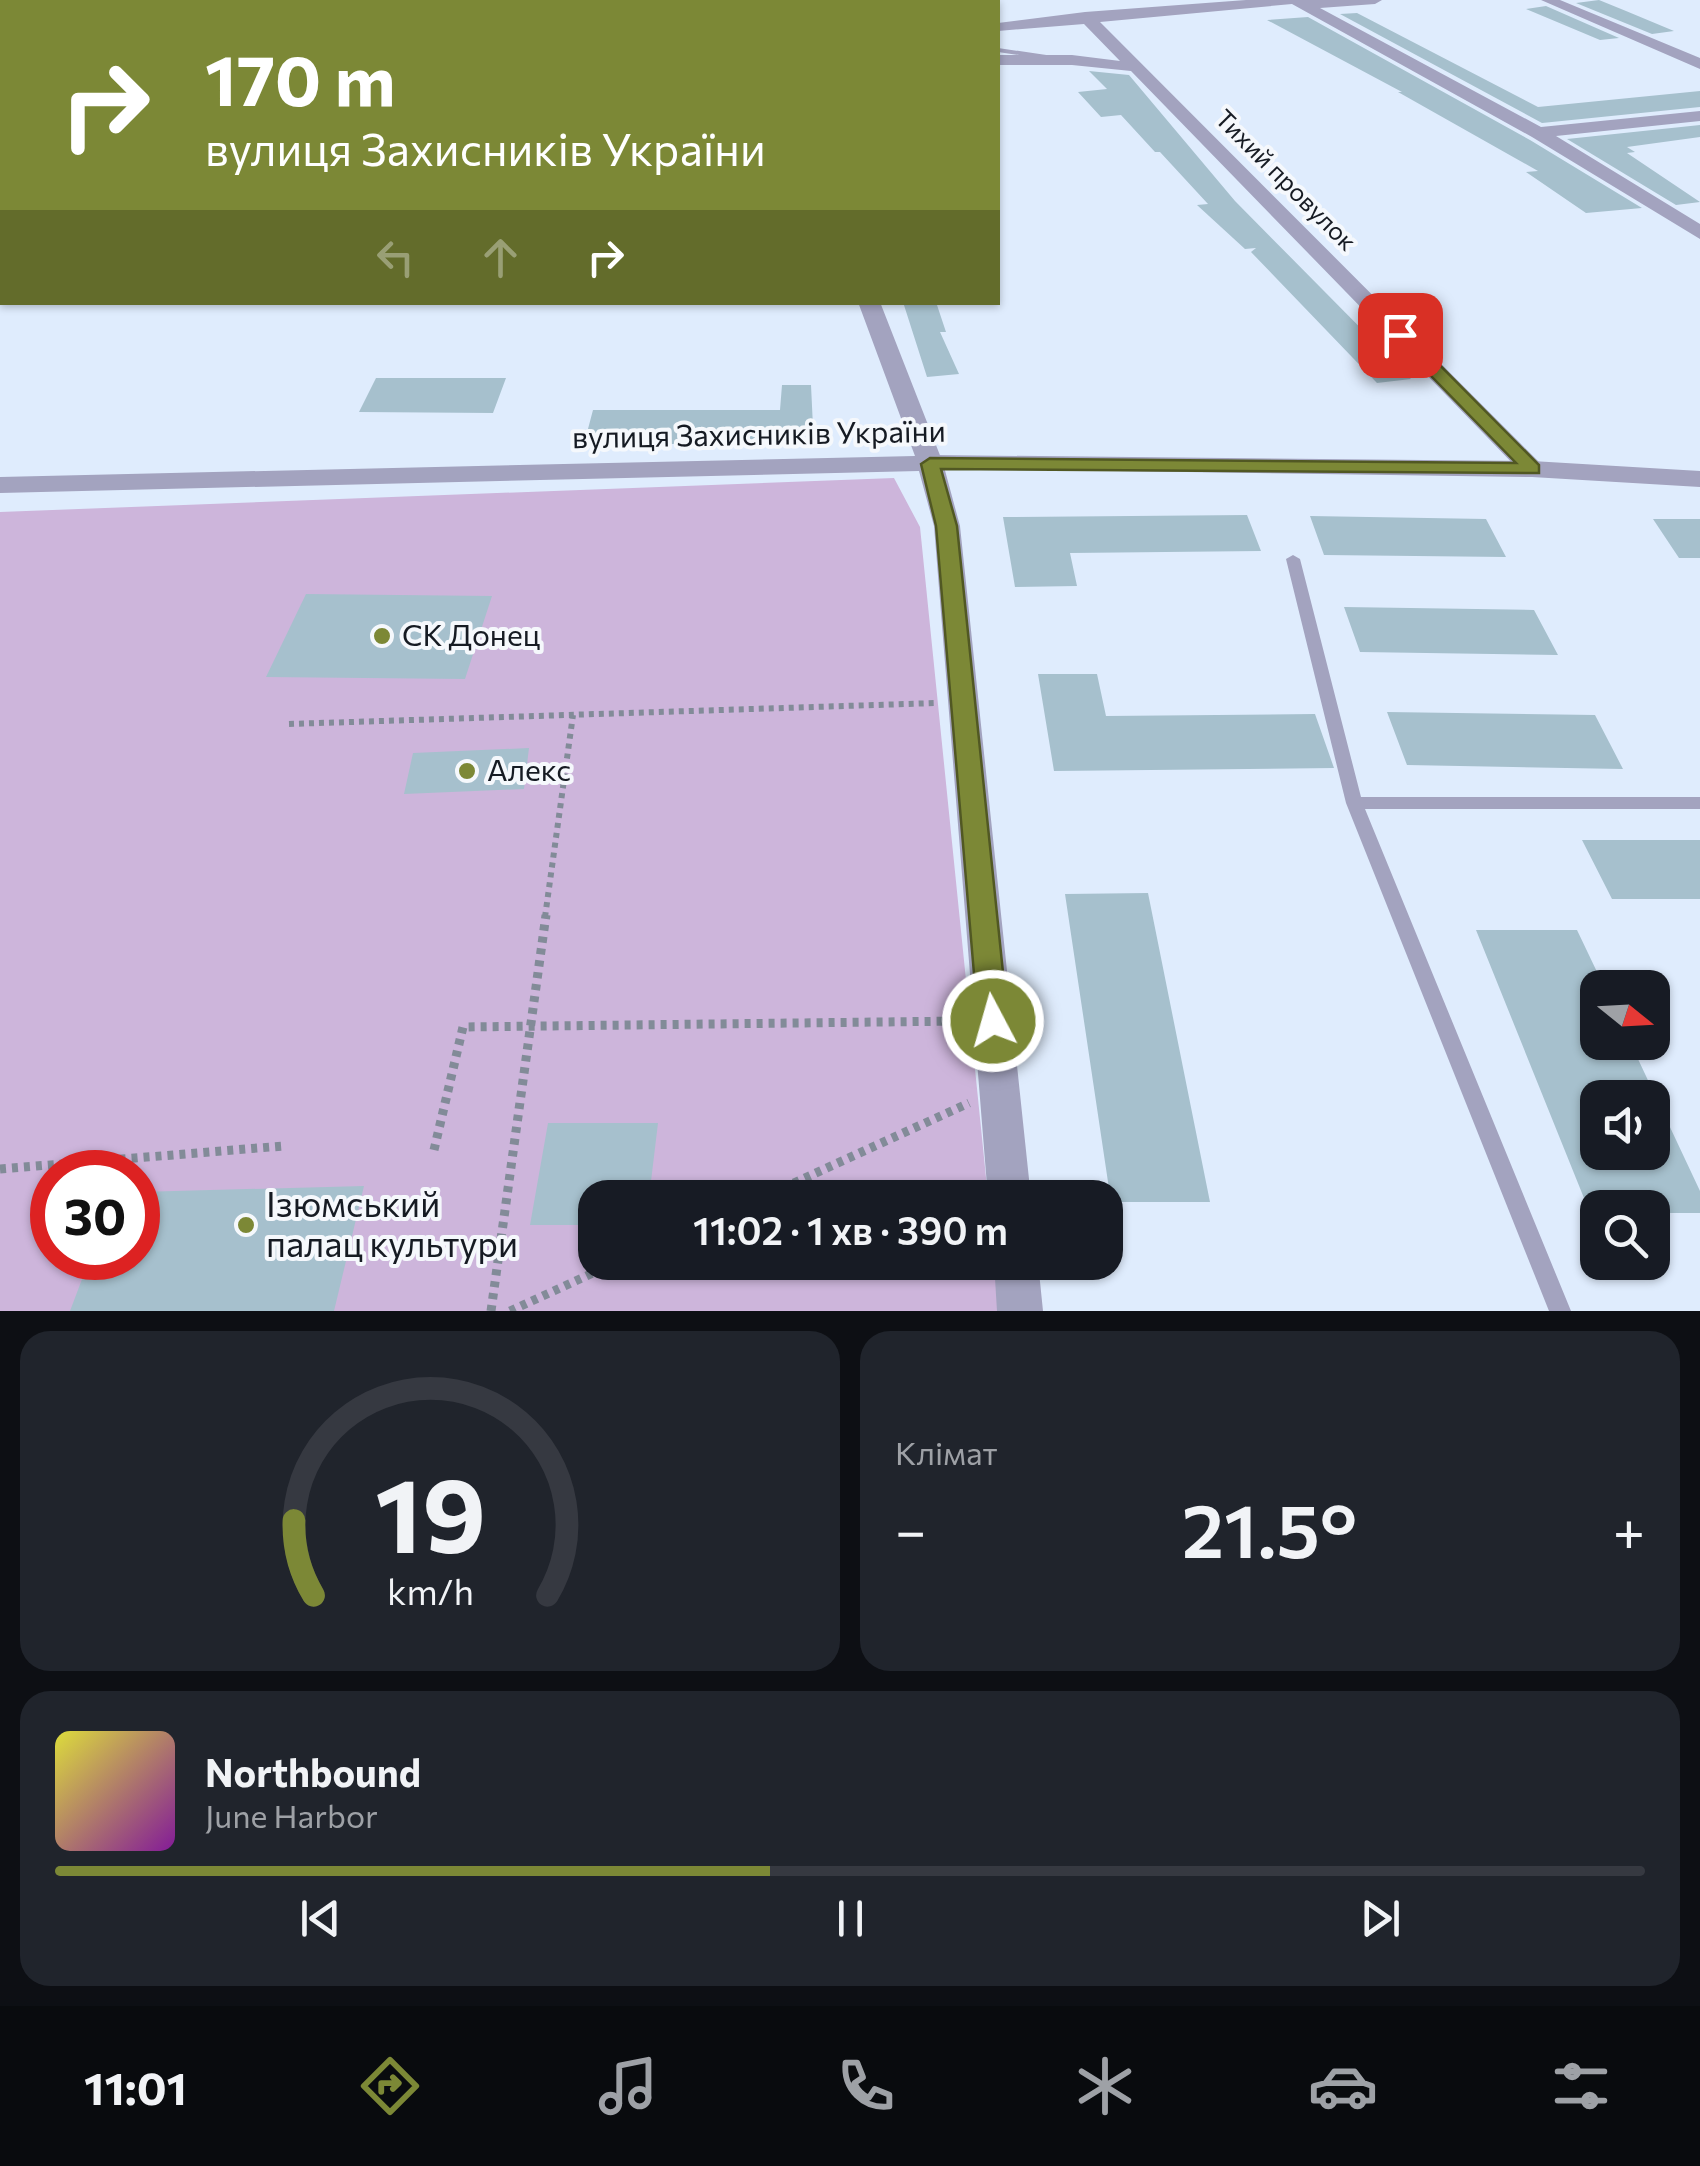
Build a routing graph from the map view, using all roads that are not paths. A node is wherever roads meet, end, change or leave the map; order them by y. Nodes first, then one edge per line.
1 (1294, 0) edge
2 (1375, 0) edge
3 (1548, 0) edge
4 (1085, 16) junction
5 (1000, 26) edge
6 (1000, 50) edge
7 (1000, 60) edge
8 (1072, 60) junction
9 (1700, 64) edge
10 (1136, 67) junction
11 (1700, 116) edge
12 (1538, 133) junction
13 (1700, 233) edge
14 (870, 305) edge
15 (930, 464) junction
16 (1532, 469) junction
17 (1700, 480) edge
18 (0, 485) edge
19 (1294, 559) dead end
20 (1354, 803) junction
21 (1700, 803) edge
22 (1008, 1180) edge
23 (1017, 1280) edge
24 (1020, 1311) edge
25 (1560, 1311) edge

1 - 2 street
1 - 4 street
1 - 12 street
3 - 9 street
4 - 5 street
4 - 10 street, Тихий провулок
6 - 8 lane
7 - 8 street
8 - 10 street
10 - 16 street, Тихий провулок
11 - 12 street
12 - 13 street
14 - 15 street
15 - 16 street, вулиця Захисників України
15 - 18 street, вулиця Захисників України
15 - 22 street
16 - 17 street, вулиця Захисників України
19 - 20 lane
20 - 21 lane
20 - 25 lane
23 - 24 street

